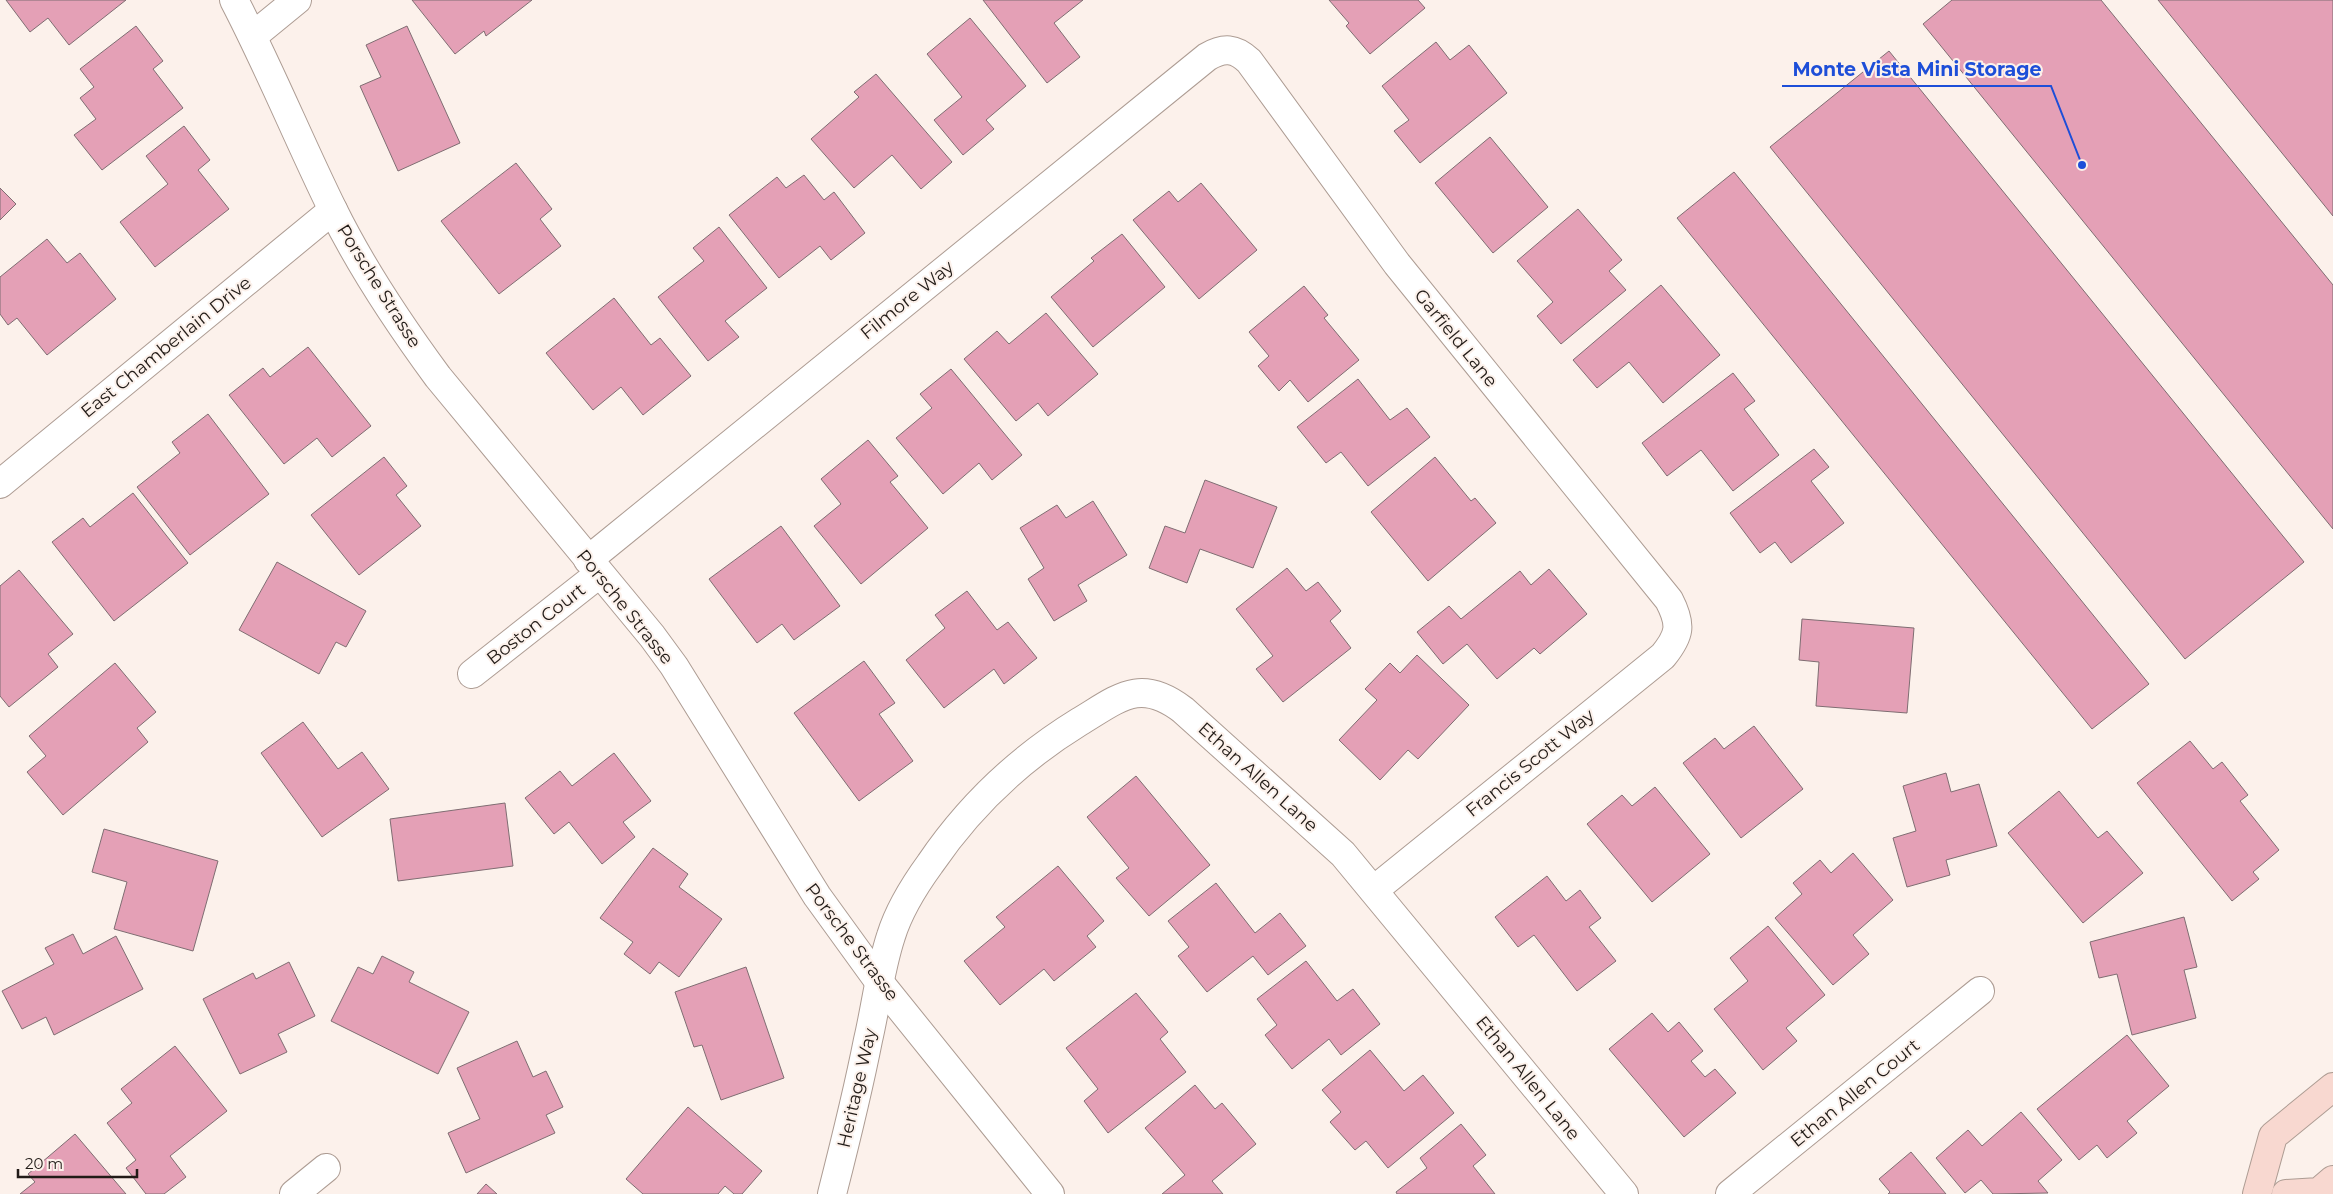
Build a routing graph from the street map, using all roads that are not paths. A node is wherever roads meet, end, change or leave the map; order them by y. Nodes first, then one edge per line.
1 (234, 0) edge
2 (297, 0) edge
3 (253, 36) junction
4 (1229, 48) joint
5 (333, 210) junction
6 (0, 484) edge
7 (593, 567) junction
8 (1678, 631) joint
9 (472, 674) dead end
10 (1374, 890) junction
11 (880, 983) junction
12 (1980, 991) dead end
13 (2333, 1087) edge
14 (326, 1168) dead end
15 (2333, 1180) edge
16 (294, 1194) edge
17 (832, 1194) edge
18 (1050, 1194) edge
19 (1624, 1194) edge
20 (1730, 1194) edge
21 (2257, 1194) edge
22 (2286, 1194) edge

1 - 3 street, Porsche Strasse
2 - 3 street
3 - 5 street, Porsche Strasse
4 - 7 street, Filmore Way
4 - 8 street, Garfield Lane
5 - 6 street, East Chamberlain Drive
5 - 7 street, Porsche Strasse
7 - 9 street, Boston Court
7 - 11 street, Porsche Strasse
8 - 10 street, Francis Scott Way
10 - 11 street, Ethan Allen Lane
10 - 19 street, Ethan Allen Lane
11 - 17 street, Heritage Way
11 - 18 street, Porsche Strasse
12 - 20 street, Ethan Allen Court
13 - 21 main road
14 - 16 street
15 - 22 main road

